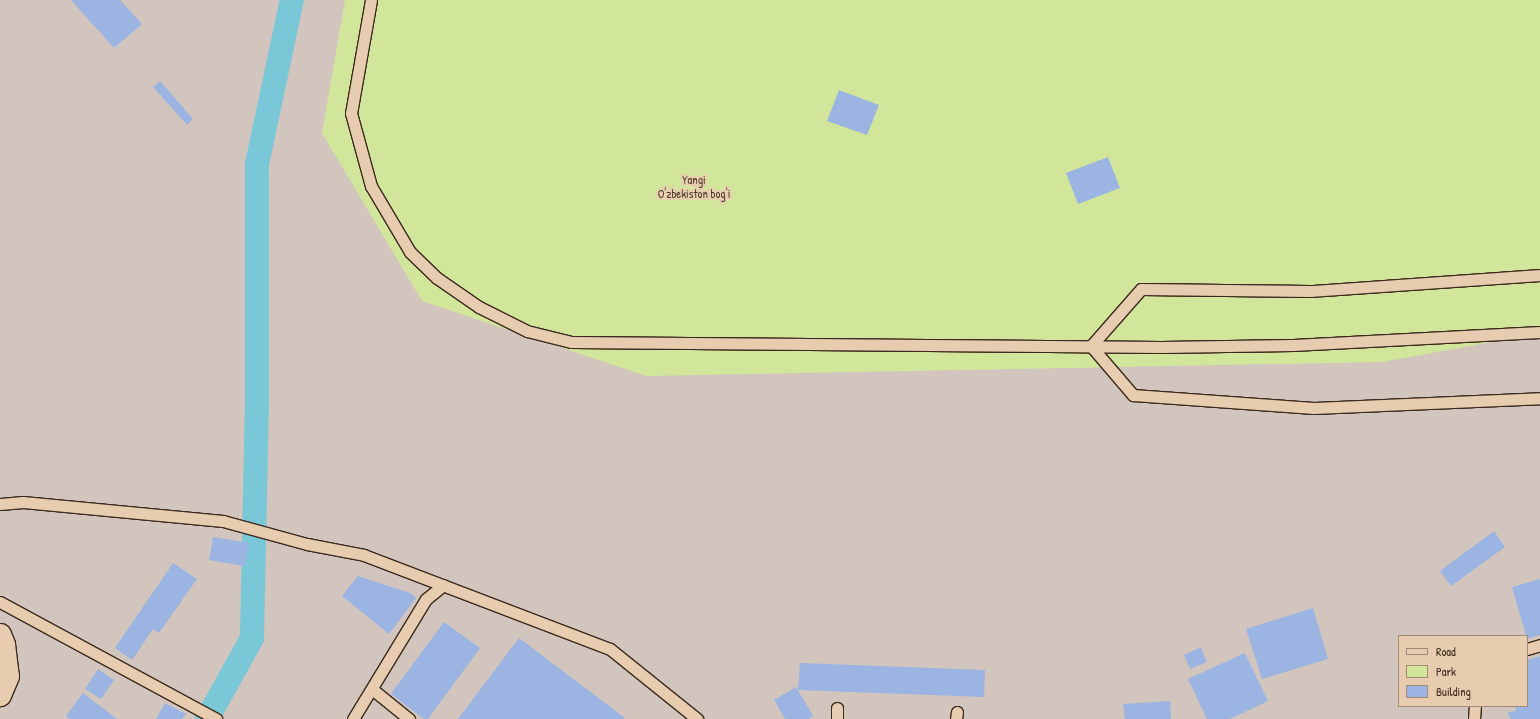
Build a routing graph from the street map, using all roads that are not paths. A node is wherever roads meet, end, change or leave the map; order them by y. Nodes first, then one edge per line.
1 (371, 0) edge
2 (1540, 275) edge
3 (1540, 332) edge
4 (1091, 346) junction
5 (1540, 398) edge
6 (0, 504) edge
7 (443, 585) junction
8 (0, 602) edge
9 (0, 634) edge
10 (1540, 645) edge
11 (1528, 649) edge
12 (372, 689) junction
13 (0, 696) edge
14 (1474, 707) edge
15 (216, 719) edge
16 (353, 719) edge
17 (409, 719) edge
18 (697, 719) edge
19 (1474, 719) edge

1 - 4 lane
2 - 4 lane
3 - 4 lane
4 - 5 lane
6 - 7 lane
7 - 12 lane
7 - 18 lane
8 - 15 lane
9 - 13 street
10 - 11 lane
12 - 16 lane
12 - 17 lane
14 - 19 lane

